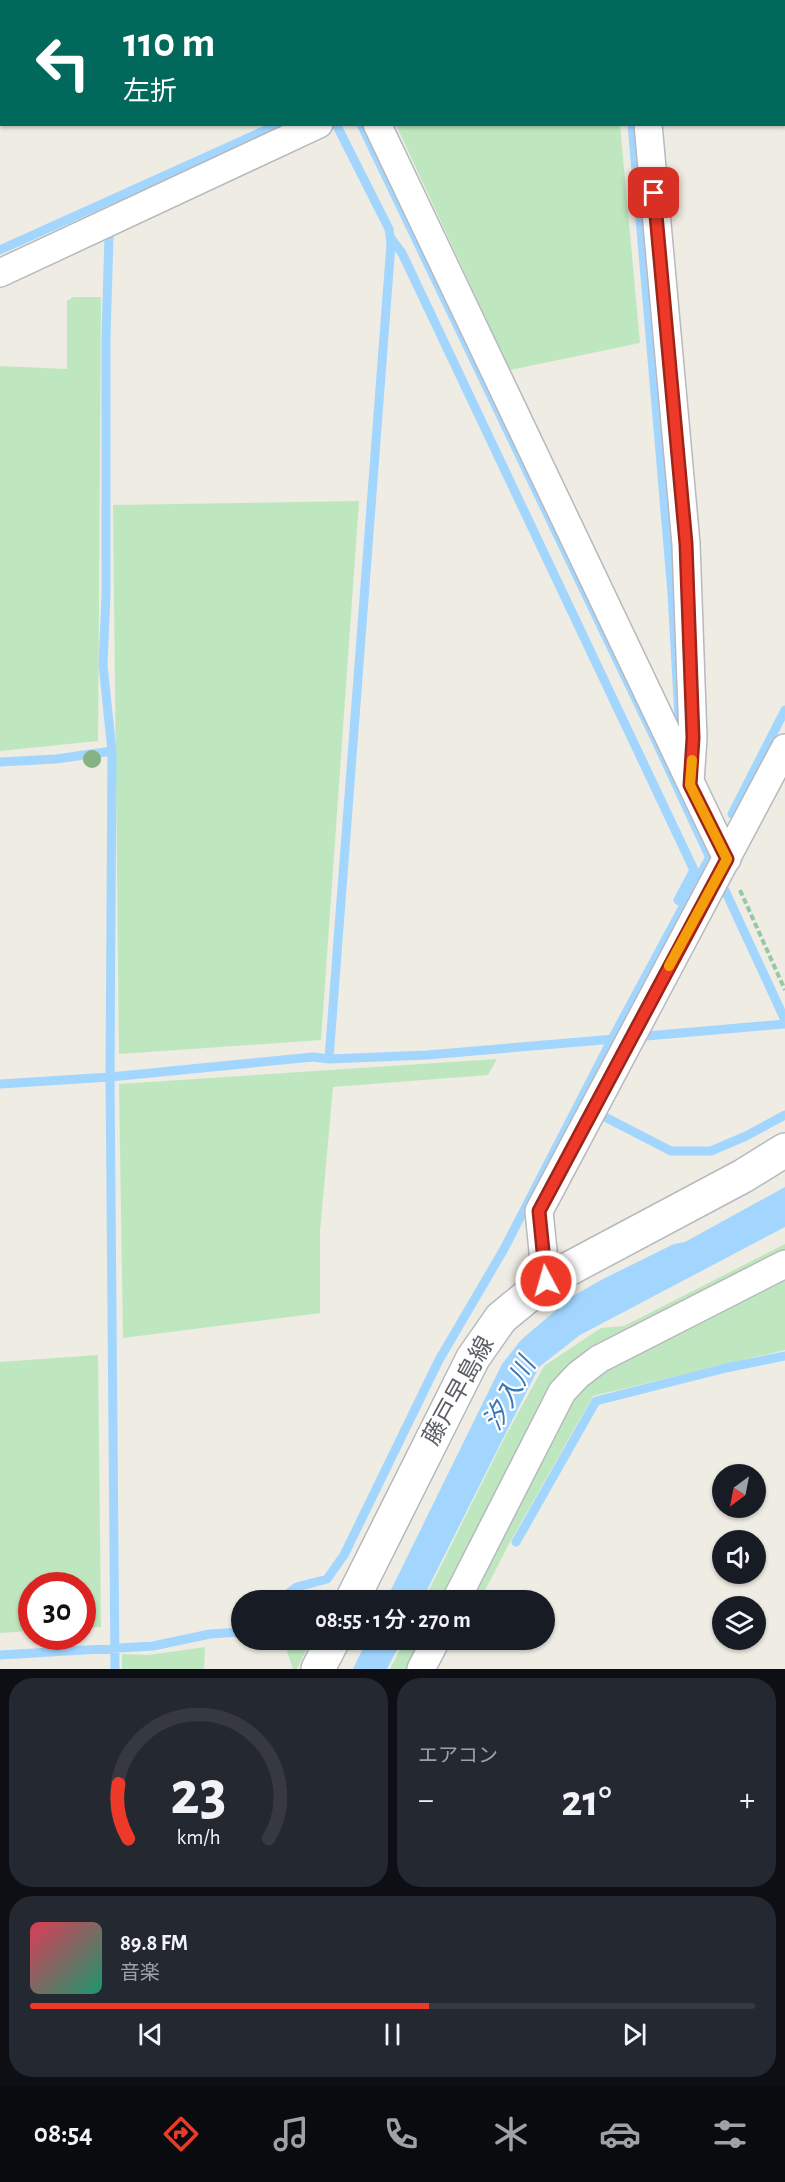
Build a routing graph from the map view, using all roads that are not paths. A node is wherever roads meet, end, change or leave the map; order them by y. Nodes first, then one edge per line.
1 (315, 126) edge
2 (378, 126) edge
3 (648, 126) edge
4 (0, 273) edge
5 (785, 748) edge
6 (690, 785) junction
7 (721, 870) junction
8 (785, 1150) edge
9 (785, 1264) edge
10 (546, 1281) junction
11 (357, 1590) edge
12 (461, 1590) edge
13 (328, 1650) edge
14 (431, 1650) edge
15 (318, 1669) edge
16 (421, 1669) edge

1 - 4 street
2 - 6 street
3 - 6 street
5 - 7 street
6 - 7 street
7 - 10 street
8 - 10 main road, 藤戸早島線
9 - 12 street
10 - 11 main road, 藤戸早島線
13 - 15 main road
14 - 16 street

